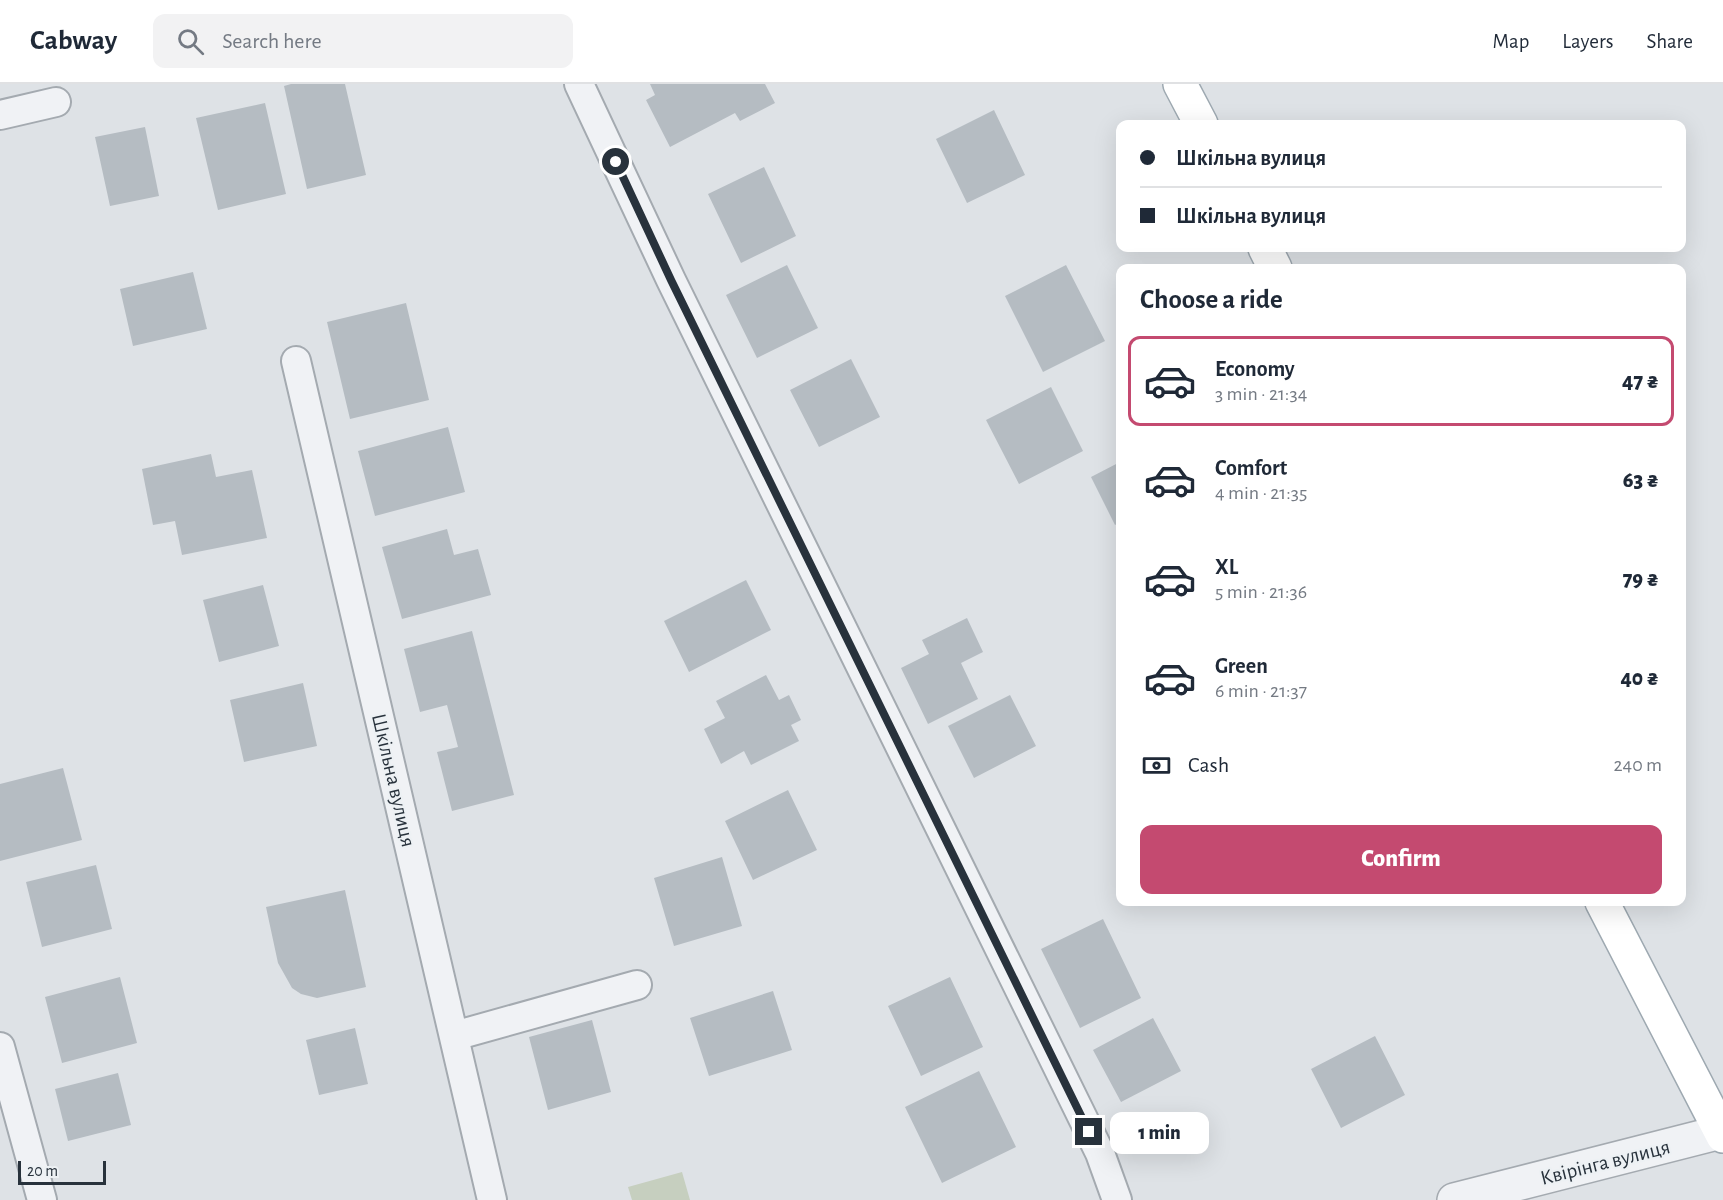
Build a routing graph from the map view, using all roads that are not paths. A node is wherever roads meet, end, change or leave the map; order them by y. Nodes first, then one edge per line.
1 (579, 84) edge
2 (1180, 84) edge
3 (56, 102) dead end
4 (0, 115) edge
5 (1199, 120) edge
6 (296, 361) dead end
7 (1604, 906) edge
8 (637, 985) dead end
9 (454, 1036) junction
10 (0, 1047) edge
11 (1722, 1134) edge
12 (42, 1200) edge
13 (492, 1200) edge
14 (1117, 1200) edge
15 (1454, 1200) edge

1 - 14 street
2 - 5 main road
3 - 4 street
6 - 9 street, Шкільна вулиця
7 - 11 main road
8 - 9 street
9 - 13 street, Шкільна вулиця
10 - 12 street
11 - 15 street, Квірінга вулиця

